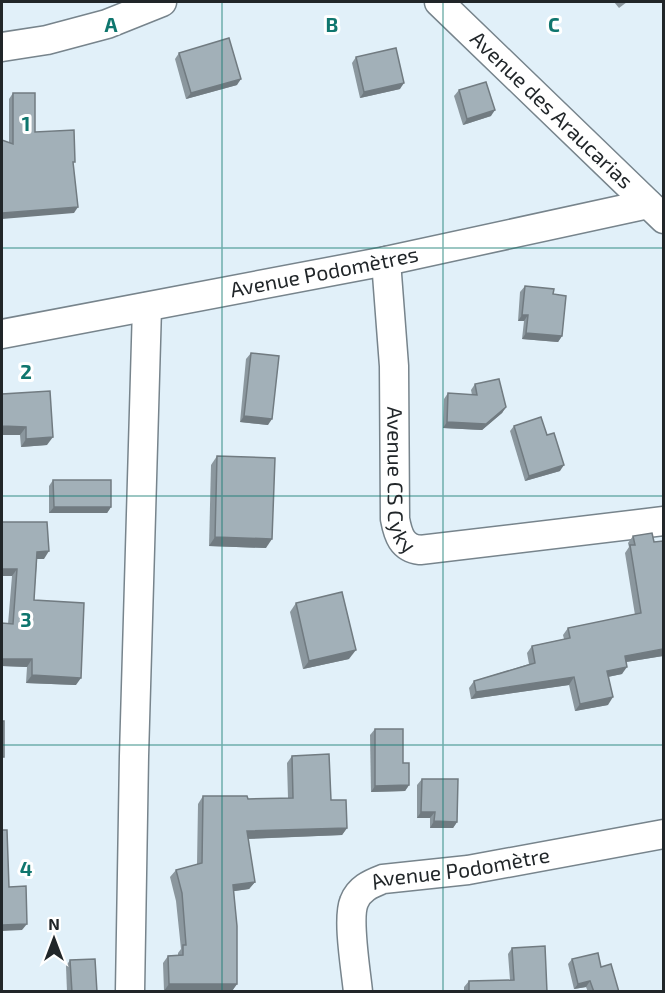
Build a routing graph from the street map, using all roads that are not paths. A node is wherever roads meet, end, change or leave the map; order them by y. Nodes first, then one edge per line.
1 (162, 2) edge
2 (453, 5) edge
3 (2, 47) edge
4 (656, 211) edge
5 (386, 261) junction
6 (147, 307) junction
7 (2, 334) edge
8 (663, 521) edge
9 (663, 834) edge
10 (130, 992) edge
11 (358, 992) edge

1 - 3 street
2 - 4 street, Avenue des Araucarias
4 - 5 street, Avenue Podomètres
5 - 6 street, Avenue Podomètres
5 - 8 street, Avenue CS Cyky
6 - 7 street, Avenue Podomètres
6 - 10 street
9 - 11 street, Avenue Podomètre

